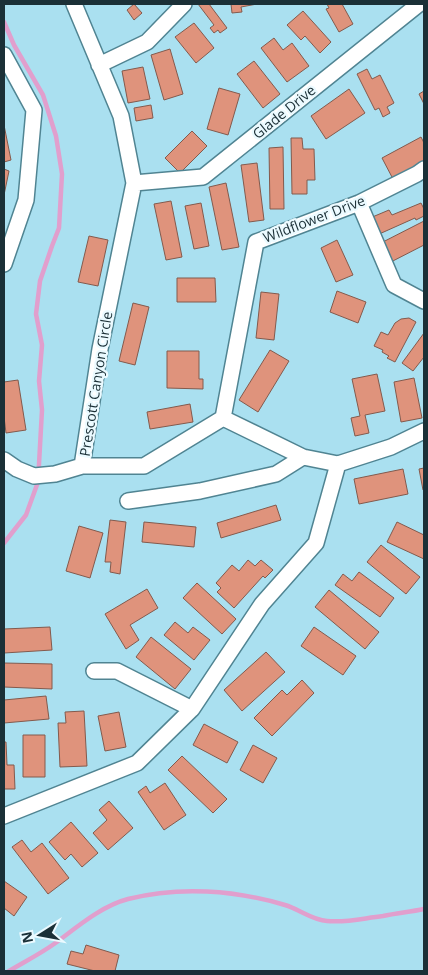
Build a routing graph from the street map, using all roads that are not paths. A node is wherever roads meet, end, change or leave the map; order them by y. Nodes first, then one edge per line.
1 (74, 4) edge
2 (184, 4) edge
3 (419, 4) edge
4 (4, 55) edge
5 (99, 65) junction
6 (424, 169) edge
7 (134, 184) junction
8 (359, 203) junction
9 (4, 264) edge
10 (424, 301) edge
11 (223, 418) junction
12 (424, 431) edge
13 (303, 457) junction
14 (4, 460) edge
15 (338, 464) junction
16 (82, 466) junction
17 (128, 501) dead end
18 (94, 671) dead end
19 (192, 709) junction
20 (4, 816) edge

1 - 5 street, Prescott Canyon Circle
2 - 5 street
3 - 7 street, Glade Drive
4 - 9 street
5 - 7 street, Prescott Canyon Circle
6 - 8 street, Wildflower Drive
7 - 16 street, Prescott Canyon Circle
8 - 10 street
8 - 11 street, Wildflower Drive
11 - 13 street
11 - 16 street, Prescott Canyon Circle
12 - 15 street
13 - 15 street
13 - 17 street
14 - 16 street
15 - 19 street
18 - 19 street
19 - 20 street

